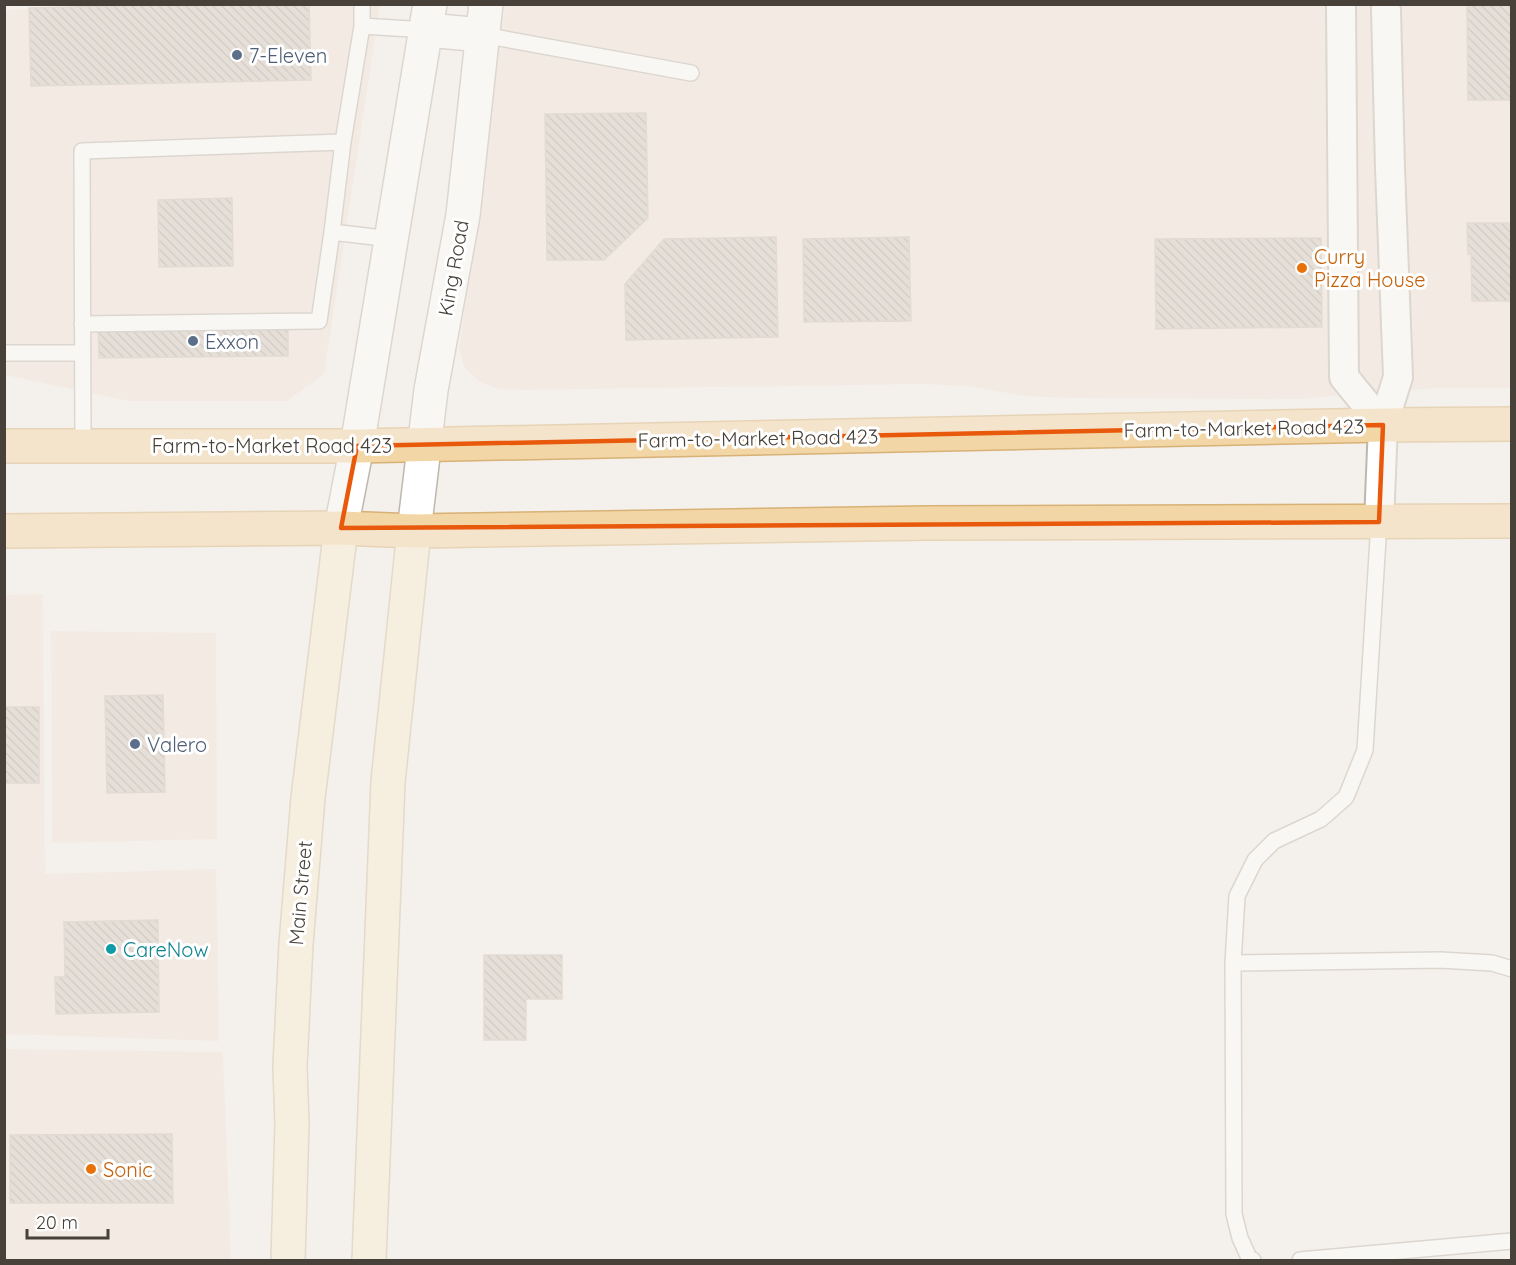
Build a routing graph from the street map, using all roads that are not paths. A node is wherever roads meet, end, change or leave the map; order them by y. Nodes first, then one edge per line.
1 (362, 4) edge
2 (1341, 4) edge
3 (1348, 4) edge
4 (1392, 7) edge
5 (428, 17) edge
6 (485, 20) edge
7 (362, 26) junction
8 (691, 73) dead end
9 (343, 142) junction
10 (332, 232) junction
11 (392, 239) junction
12 (82, 324) junction
13 (4, 353) edge
14 (82, 353) junction
15 (1512, 424) edge
16 (1383, 425) junction
17 (424, 444) junction
18 (4, 446) edge
19 (83, 446) junction
20 (357, 446) junction
21 (1512, 521) edge
22 (1379, 522) junction
23 (341, 528) junction
24 (4, 531) edge
25 (414, 531) junction
26 (1233, 963) junction
27 (1512, 969) edge
28 (1512, 1241) edge
29 (288, 1260) edge
30 (369, 1260) edge
31 (1253, 1260) edge
32 (1300, 1260) edge

1 - 7 lane
2 - 16 street
3 - 4 street
4 - 16 street
5 - 6 street
5 - 7 lane
5 - 11 street
6 - 8 lane
6 - 17 street, King Road
7 - 9 lane
9 - 10 lane
9 - 12 lane
10 - 11 lane
10 - 12 lane
11 - 20 street
12 - 14 lane
13 - 14 lane
14 - 19 lane
15 - 16 main road, Farm-to-Market Road 423
16 - 17 main road, Farm-to-Market Road 423
16 - 22 street
17 - 20 main road, Farm-to-Market Road 423
17 - 25 street, King Road
18 - 19 main road, Farm-to-Market Road 423
19 - 20 main road, Farm-to-Market Road 423
20 - 23 street
21 - 22 main road
22 - 25 main road
22 - 26 lane
23 - 24 main road
23 - 25 main road
23 - 29 main road, Main Street
25 - 30 main road
26 - 27 lane
26 - 31 lane
28 - 32 lane

